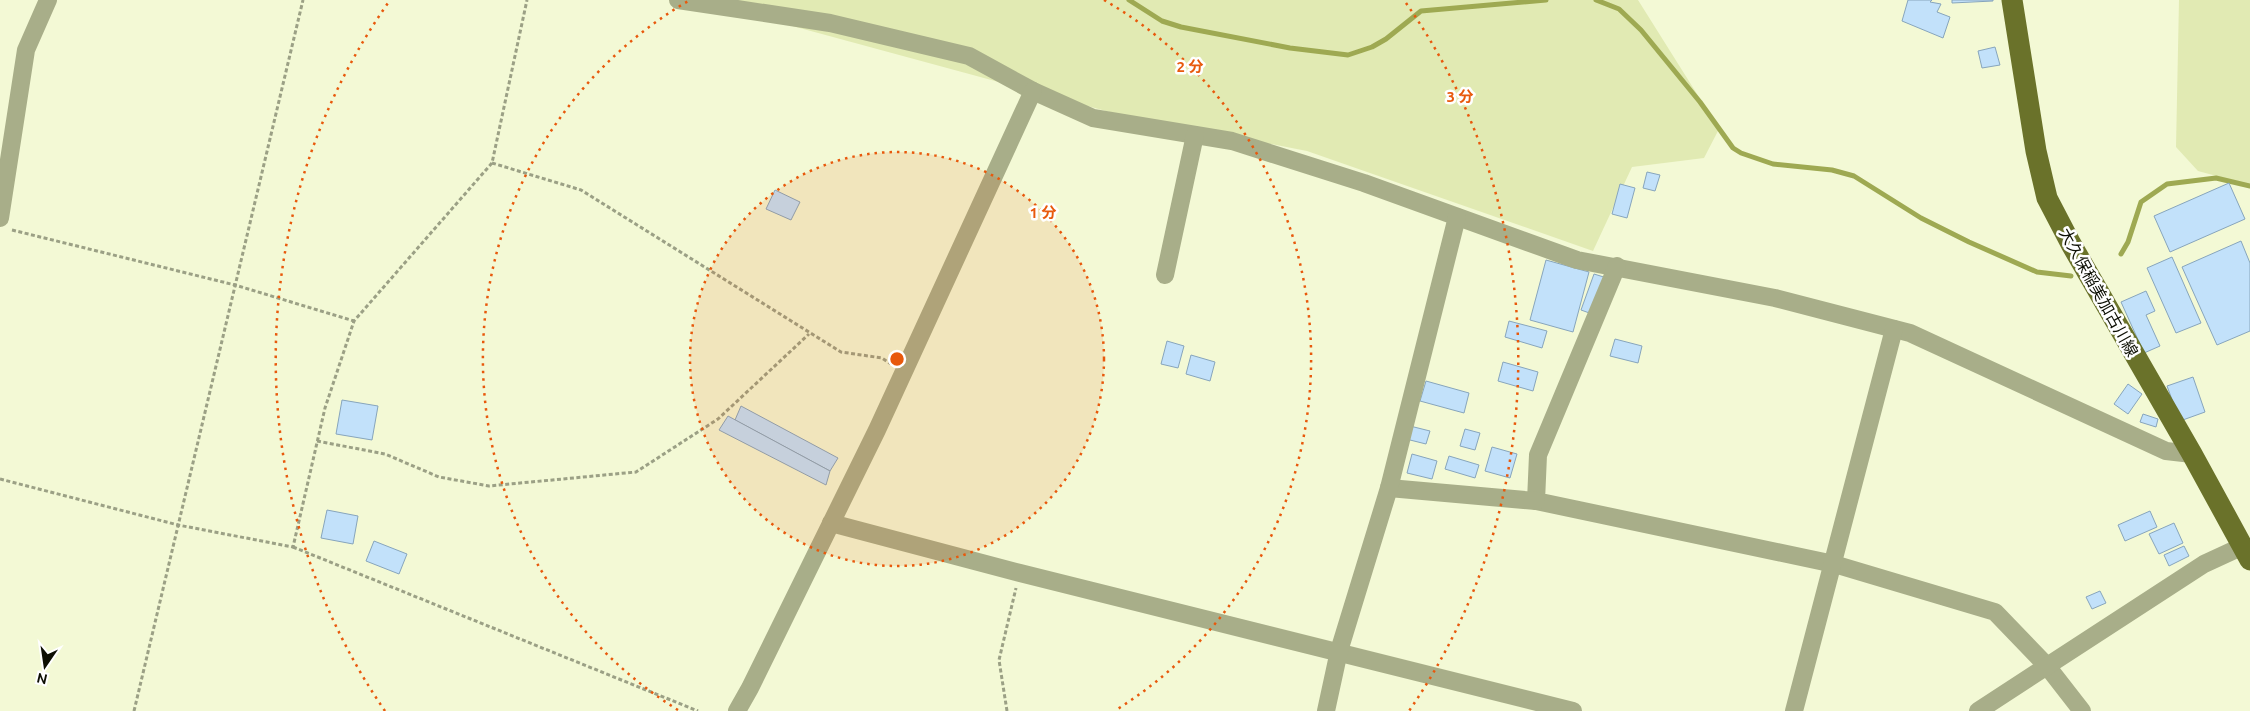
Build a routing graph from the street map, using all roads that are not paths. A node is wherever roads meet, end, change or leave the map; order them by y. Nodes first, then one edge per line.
1 (48, 0) edge
2 (678, 0) edge
3 (2012, 0) edge
4 (1033, 92) junction
5 (1195, 135) junction
6 (1457, 217) junction
7 (5, 224) edge
8 (1617, 266) junction
9 (1165, 275) dead end
10 (1894, 329) junction
11 (2192, 454) junction
12 (1389, 488) junction
13 (1536, 501) junction
14 (831, 523) junction
15 (2247, 553) edge
16 (1834, 564) junction
17 (1339, 652) junction
18 (2047, 666) junction
19 (737, 711) edge
20 (1326, 711) edge
21 (1573, 711) edge
22 (1794, 711) edge
23 (1978, 711) edge
24 (2082, 711) edge

1 - 7 street
2 - 4 street
3 - 11 main road, 大久保稲美加古川線
4 - 5 street
4 - 14 street
5 - 6 street
5 - 9 street
6 - 8 street
6 - 12 street
8 - 10 street
8 - 13 street
10 - 11 street
10 - 16 street
11 - 15 main road, 大久保稲美加古川線
12 - 13 street
12 - 17 street
13 - 16 street
14 - 17 street
14 - 19 street
15 - 18 street
16 - 18 street
16 - 22 street
17 - 20 street
17 - 21 street
18 - 23 street
18 - 24 street

